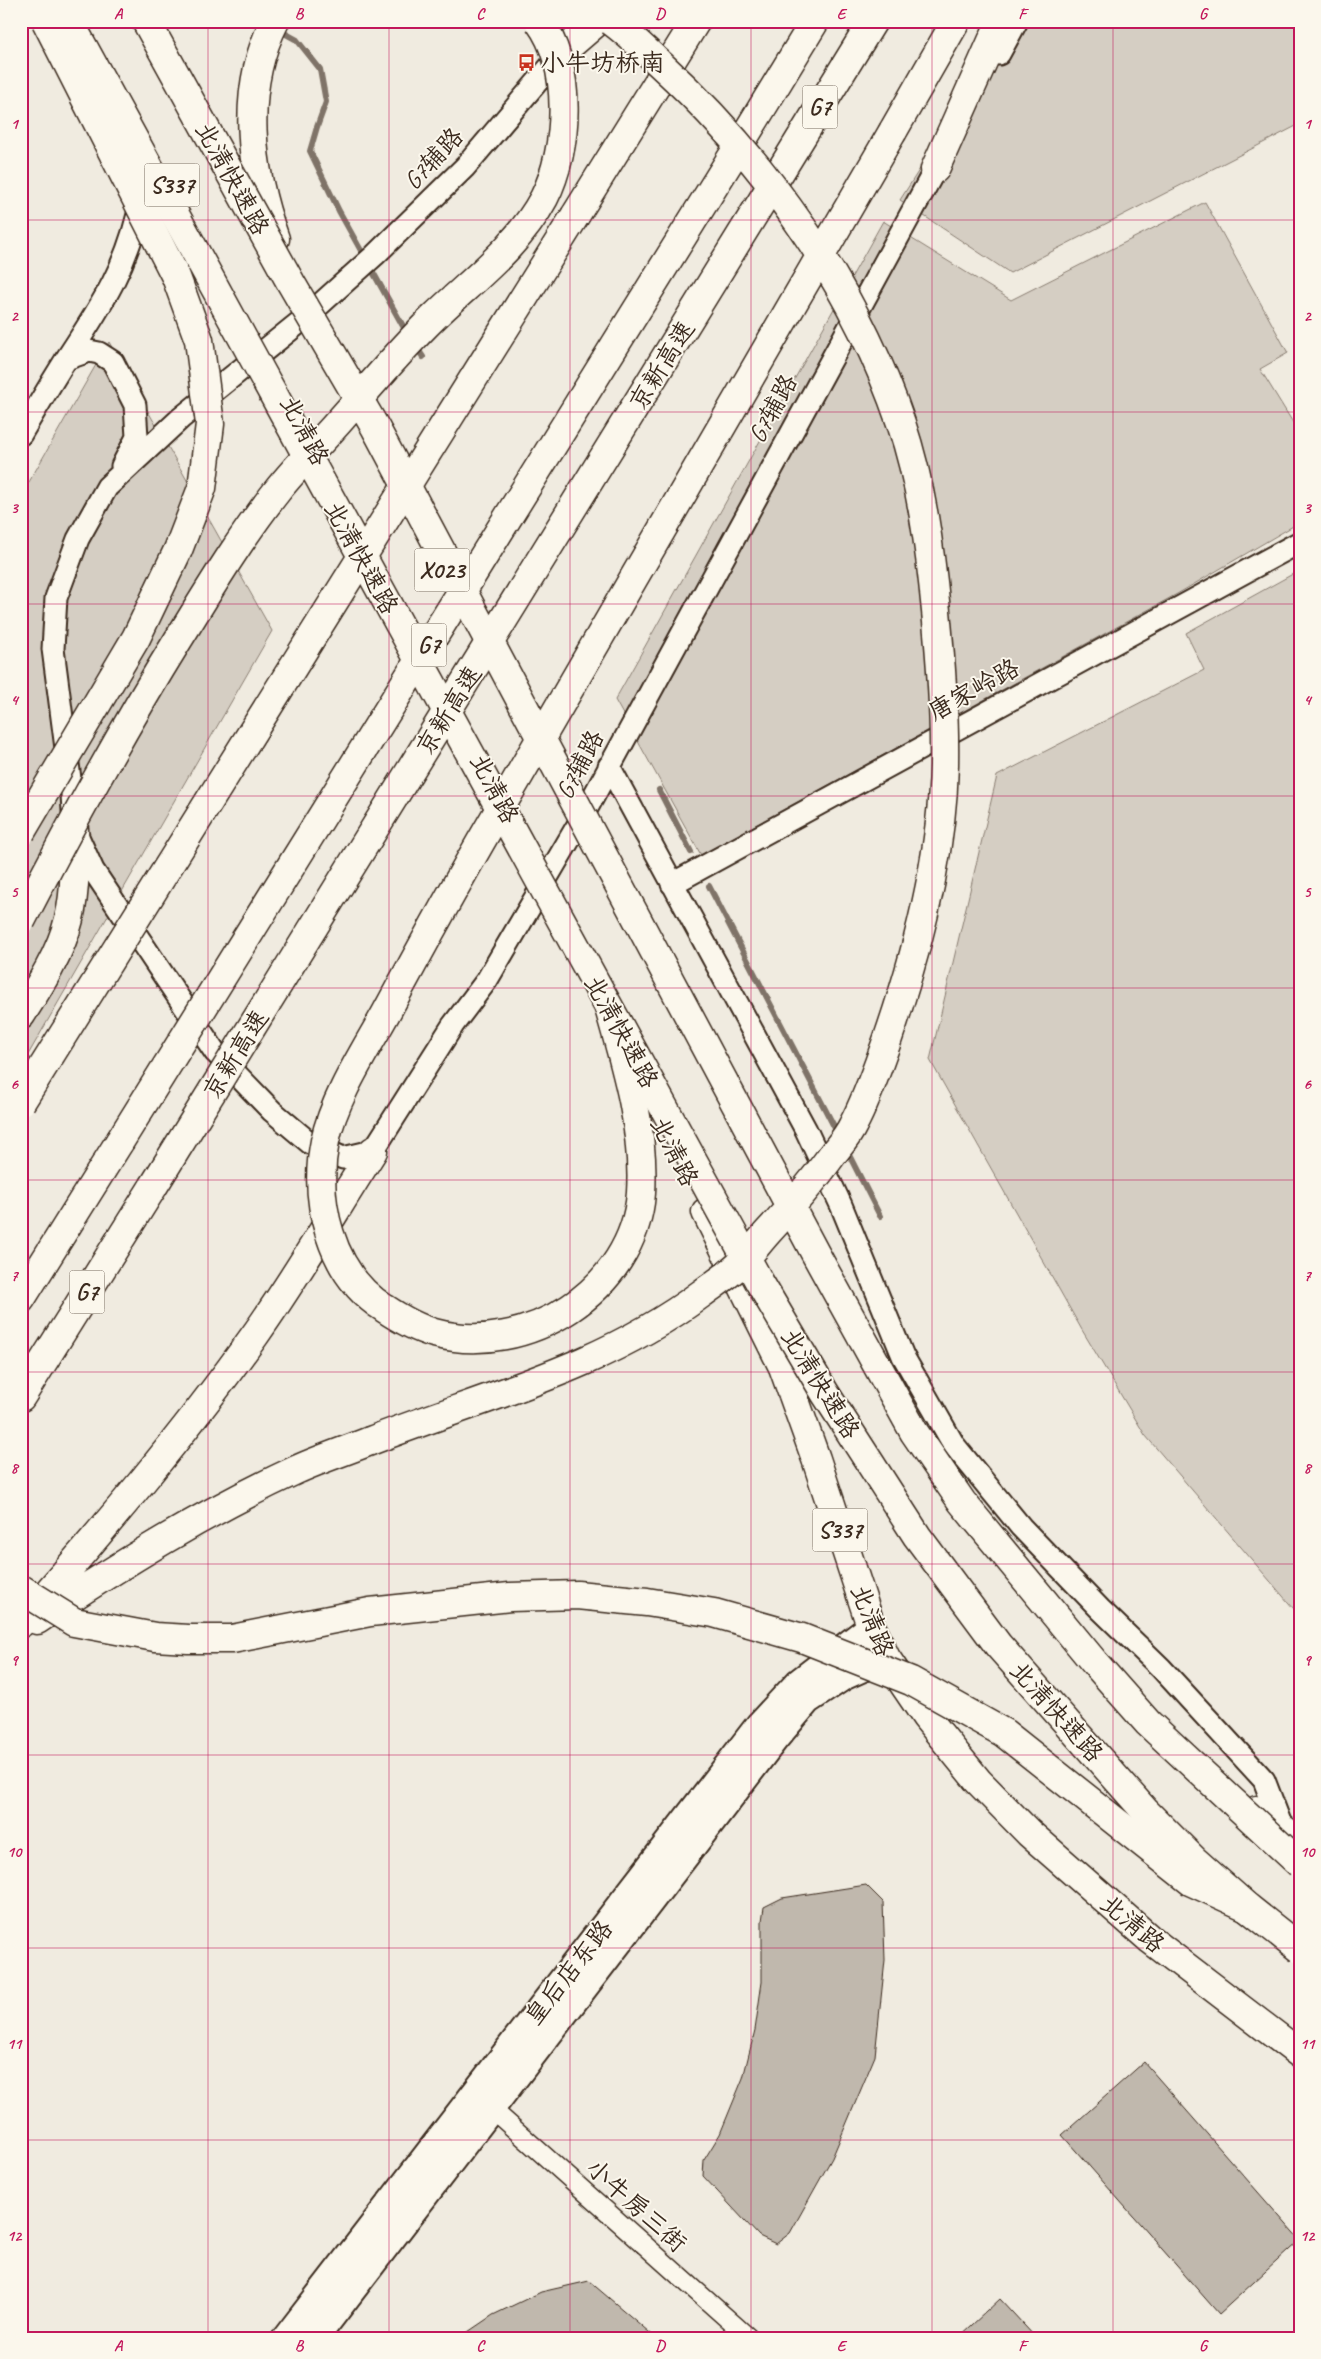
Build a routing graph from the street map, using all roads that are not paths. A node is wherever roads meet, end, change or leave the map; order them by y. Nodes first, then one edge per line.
1 (46, 21) edge
2 (68, 21) edge
3 (80, 21) edge
4 (142, 21) edge
5 (146, 21) edge
6 (275, 21) edge
7 (538, 21) edge
8 (582, 21) edge
9 (598, 21) edge
10 (612, 21) edge
11 (696, 21) edge
12 (815, 21) edge
13 (873, 21) edge
14 (956, 21) edge
15 (1001, 21) edge
16 (1017, 21) edge
17 (562, 52) junction
18 (150, 146) junction
19 (935, 169) junction
20 (290, 283) junction
21 (306, 317) junction
22 (262, 350) junction
23 (66, 359) junction
24 (21, 434) edge
25 (107, 487) junction
26 (1300, 542) edge
27 (609, 766) junction
28 (579, 823) junction
29 (74, 828) junction
30 (21, 832) edge
31 (544, 882) junction
32 (672, 884) junction
33 (21, 921) edge
34 (609, 1008) junction
35 (21, 1015) edge
36 (21, 1102) edge
37 (374, 1151) junction
38 (21, 1299) edge
39 (21, 1398) edge
40 (21, 1590) edge
41 (21, 1623) edge
42 (871, 1626) junction
43 (21, 1630) edge
44 (886, 1658) junction
45 (1292, 1836) edge
46 (1300, 1864) edge
47 (1246, 1907) junction
48 (1300, 1949) edge
49 (1300, 2054) edge
50 (493, 2110) junction
51 (285, 2338) edge
52 (316, 2338) edge
53 (749, 2338) edge

1 - 30 main road, bridge
2 - 34 main road, 北清快速路, bridge
3 - 18 main road, 北清路 / S337
4 - 21 main road, S337
5 - 20 main road, 北清快速路, bridge
6 - 20 main road, bridge
7 - 33 main road, bridge
8 - 17 street, G7辅路
9 - 17 main road
10 - 43 main road, bridge
11 - 36 main road, bridge
12 - 38 main road, 京新高速 / G7, bridge
13 - 39 main road, 京新高速 / G7, bridge
14 - 34 main road, bridge
15 - 19 main road
16 - 19 street, G7辅路
17 - 21 street, G7辅路
18 - 22 main road, 北清路 / S337
18 - 23 street
19 - 27 street, G7辅路
20 - 46 main road, 北清快速路, bridge
21 - 22 street, G7辅路
21 - 28 main road, X023
22 - 25 street, G7辅路
22 - 31 main road, 北清路 / S337
23 - 24 street
23 - 25 street
25 - 29 street
26 - 32 street, 唐家岭路
27 - 28 street, G7辅路
27 - 32 street
28 - 31 street, G7辅路
28 - 45 main road
29 - 35 main road
29 - 37 street
31 - 37 street, G7辅路
31 - 42 main road, 北清路 / S337
32 - 45 street
34 - 47 main road, 北清快速路, bridge
37 - 41 main road
40 - 47 main road, bridge
42 - 44 main road, 北清路 / S337
42 - 51 main road, 皇后店东路
44 - 49 main road, 北清路 / S337
44 - 50 main road, 皇后店东路
47 - 48 main road, 北清快速路, bridge
50 - 52 main road, 皇后店东路
50 - 53 street, 小牛房三街

